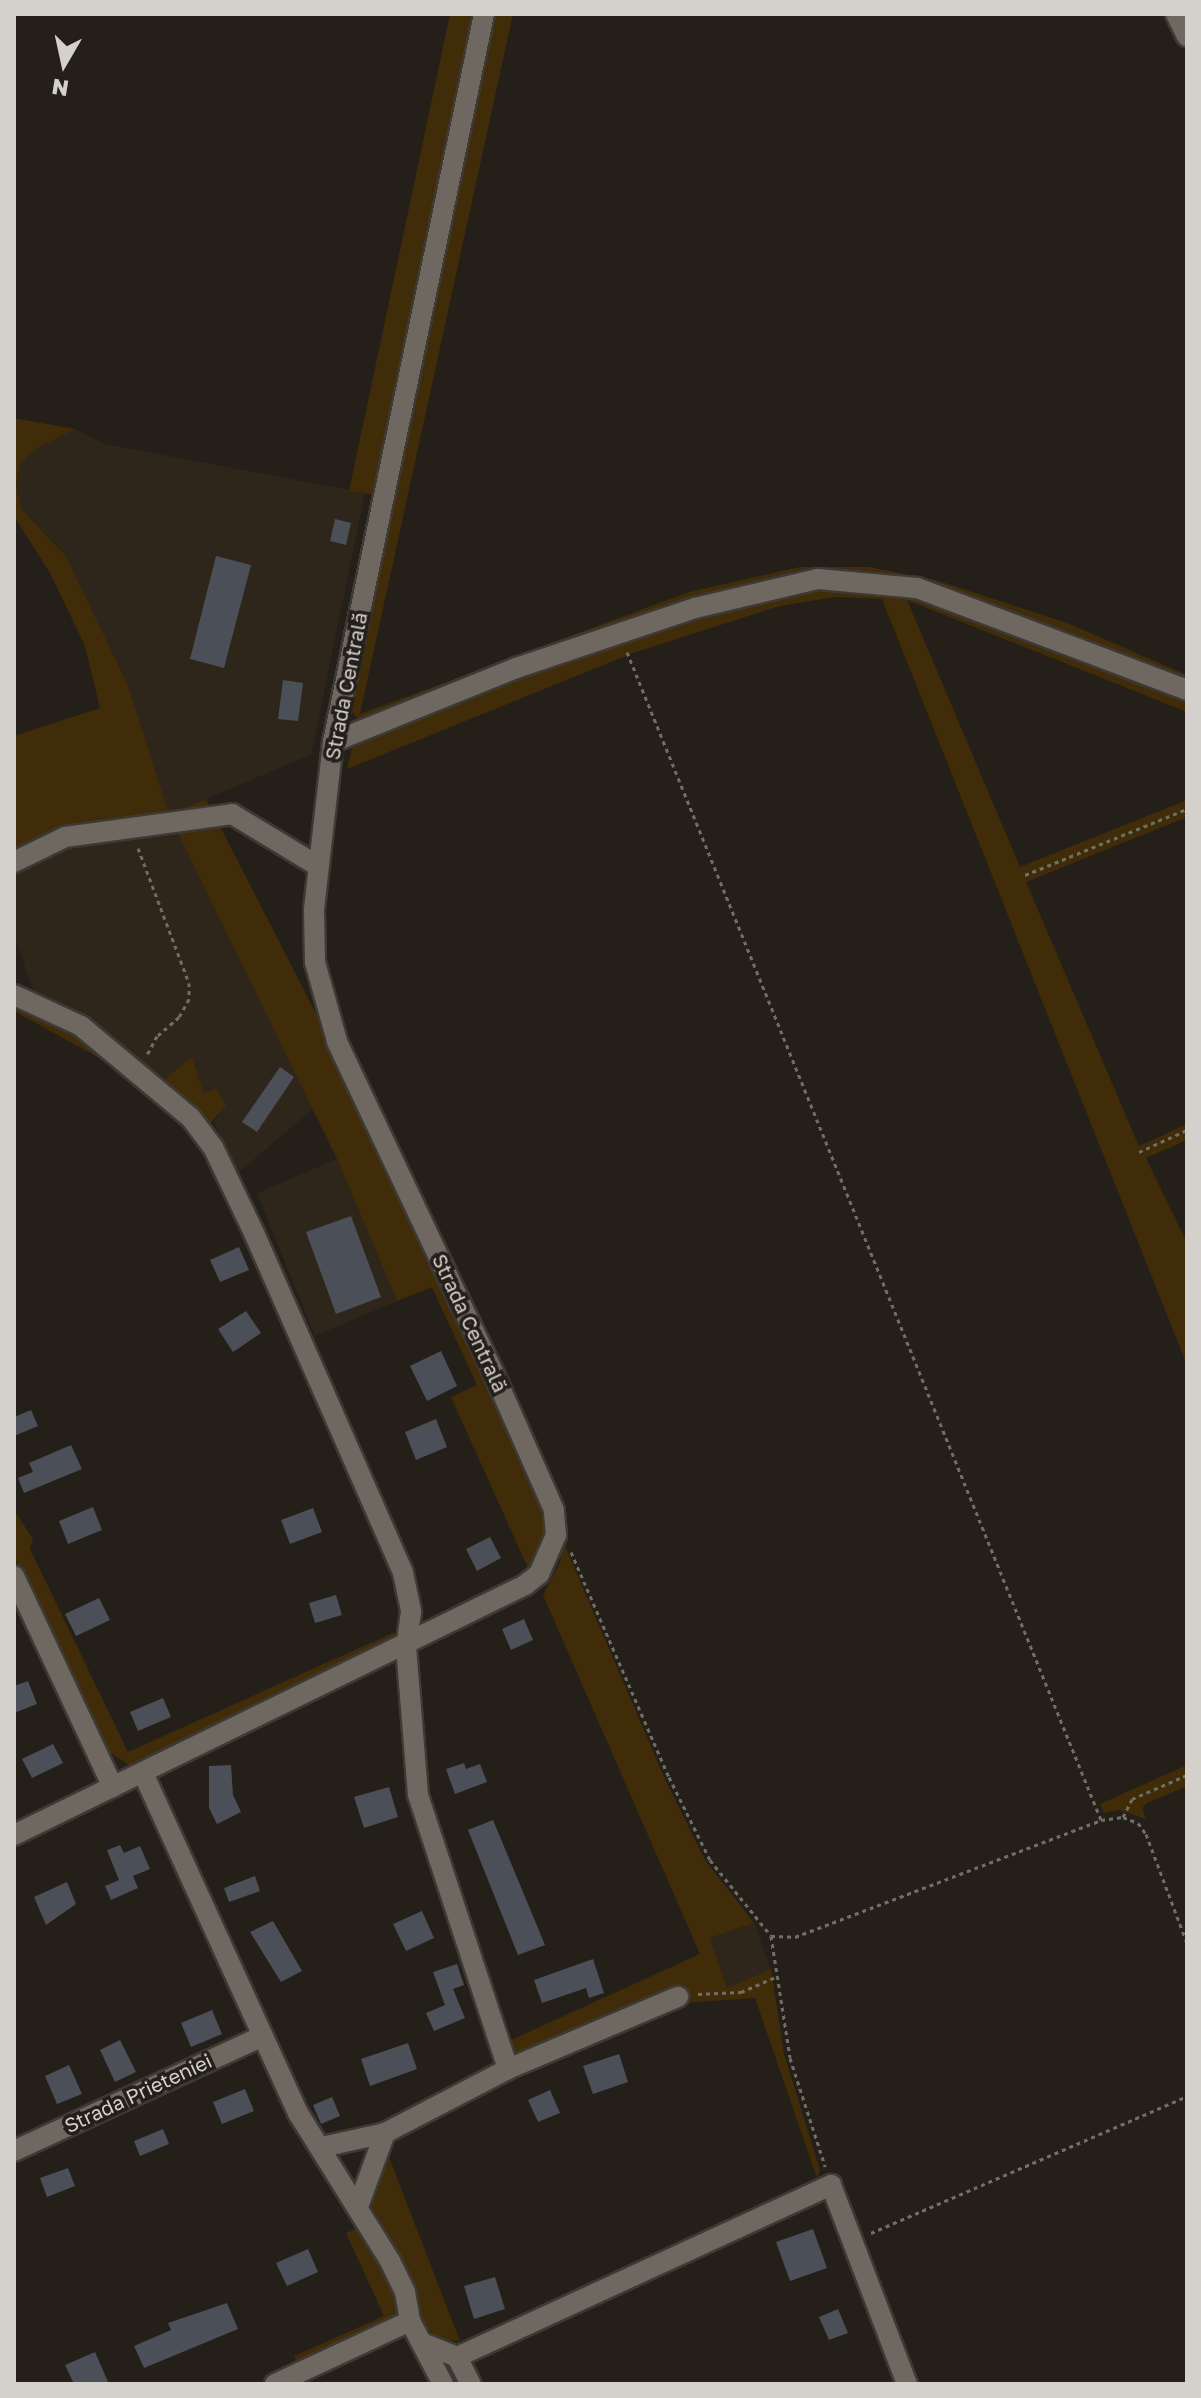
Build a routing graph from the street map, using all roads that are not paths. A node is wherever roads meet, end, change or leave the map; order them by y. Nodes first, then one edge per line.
1 (484, 14) edge
2 (1176, 14) edge
3 (1187, 37) edge
4 (1187, 690) edge
5 (333, 742) junction
6 (14, 862) edge
7 (318, 866) junction
8 (14, 995) edge
9 (14, 1576) edge
10 (406, 1646) junction
11 (143, 1773) junction
12 (113, 1787) junction
13 (14, 1835) edge
14 (678, 1997) road end
15 (263, 2036) junction
16 (508, 2069) junction
17 (385, 2133) junction
18 (322, 2147) junction
19 (14, 2151) edge
20 (359, 2204) junction
21 (410, 2321) junction
22 (425, 2344) junction
23 (457, 2357) junction
24 (275, 2384) edge
25 (443, 2384) edge
26 (471, 2384) edge
27 (907, 2384) edge

1 - 5 street, Strada Centrală
2 - 3 street
4 - 5 street
5 - 7 street, Strada Centrală
6 - 7 street
7 - 10 street, Strada Centrală
8 - 10 street
9 - 12 street
10 - 11 street, Strada Centrală
10 - 16 street
11 - 12 street, Strada Centrală
11 - 15 street
12 - 13 street, Strada Centrală
14 - 16 street
15 - 18 street
15 - 19 street, Strada Prieteniei
16 - 17 street
17 - 18 street
17 - 20 street
18 - 20 street
20 - 21 street
21 - 22 street
21 - 24 street
22 - 23 street
22 - 25 street
23 - 26 street
23 - 27 street

